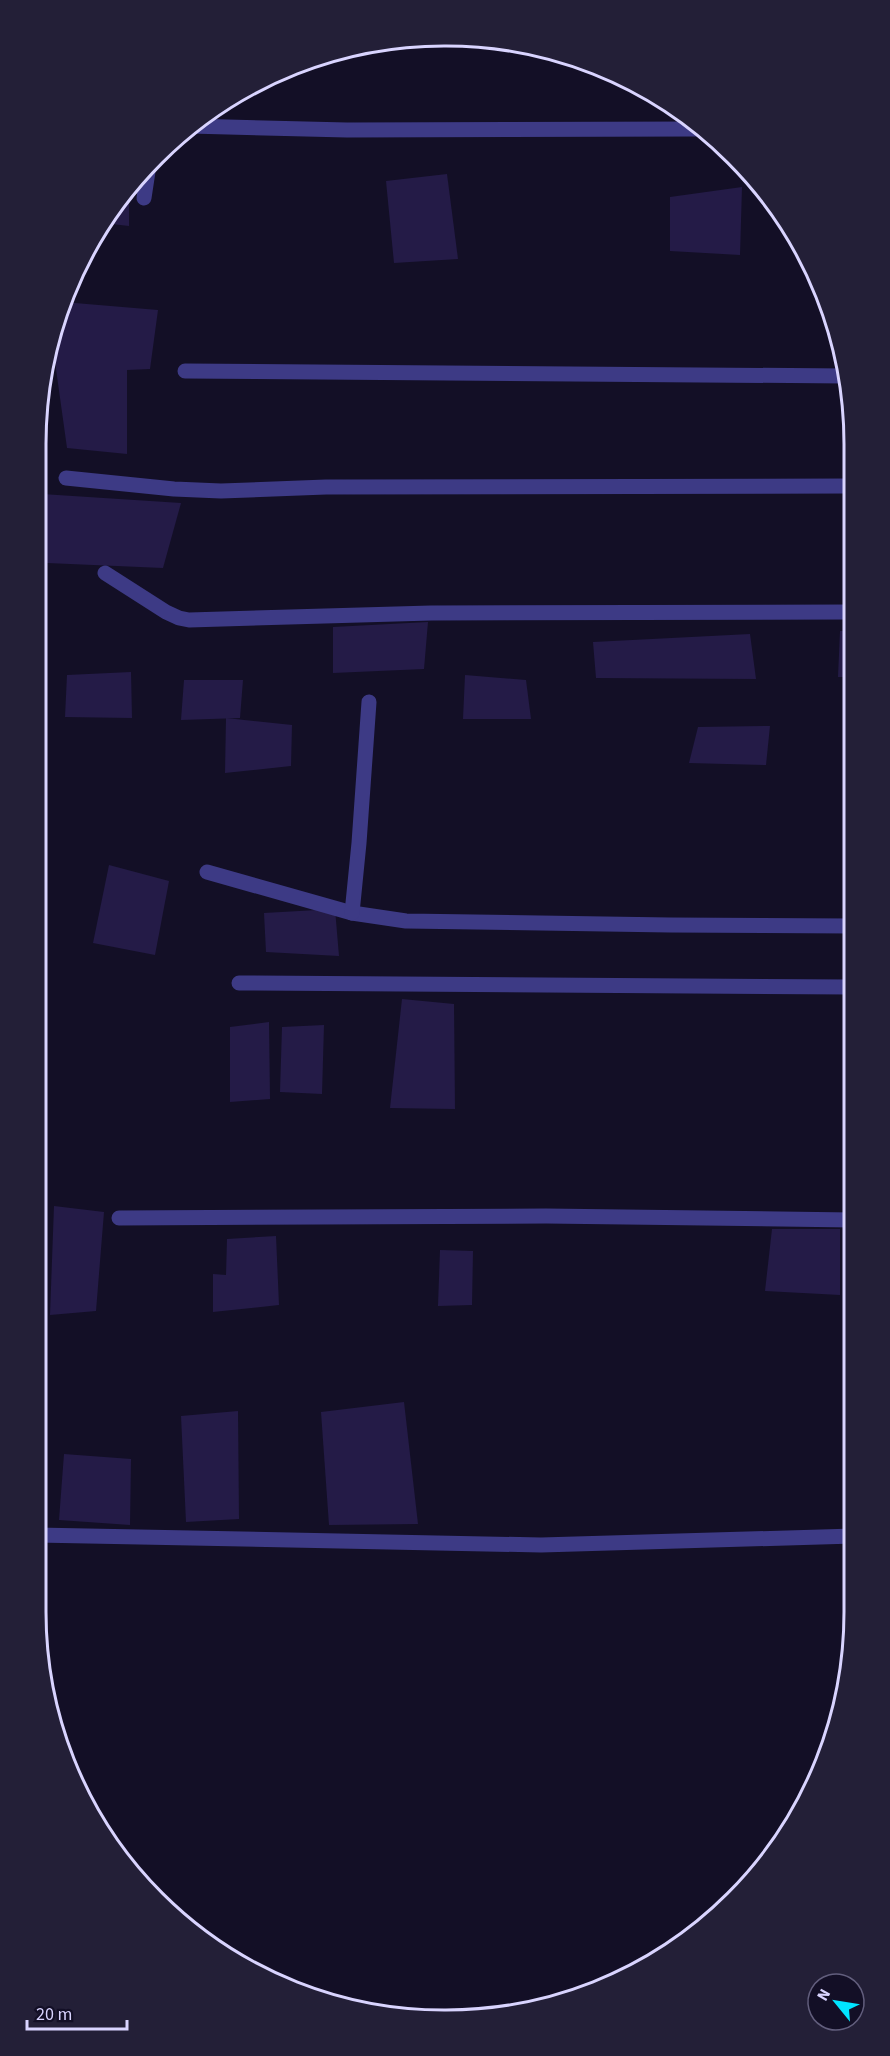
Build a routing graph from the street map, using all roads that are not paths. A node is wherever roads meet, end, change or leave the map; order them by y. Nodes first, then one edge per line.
1 (206, 126) edge
2 (688, 129) edge
3 (146, 181) edge
4 (144, 198) dead end
5 (185, 371) dead end
6 (837, 376) edge
7 (66, 478) dead end
8 (844, 486) edge
9 (105, 573) dead end
10 (844, 612) edge
11 (369, 702) dead end
12 (207, 872) dead end
13 (352, 913) junction
14 (844, 926) edge
15 (239, 982) dead end
16 (844, 987) edge
17 (119, 1218) dead end
18 (844, 1220) edge
19 (46, 1535) edge
20 (844, 1536) edge

1 - 2 street
3 - 4 street
5 - 6 street
7 - 8 street
9 - 10 street
11 - 13 street
12 - 13 street
13 - 14 street
15 - 16 street
17 - 18 street
19 - 20 street

